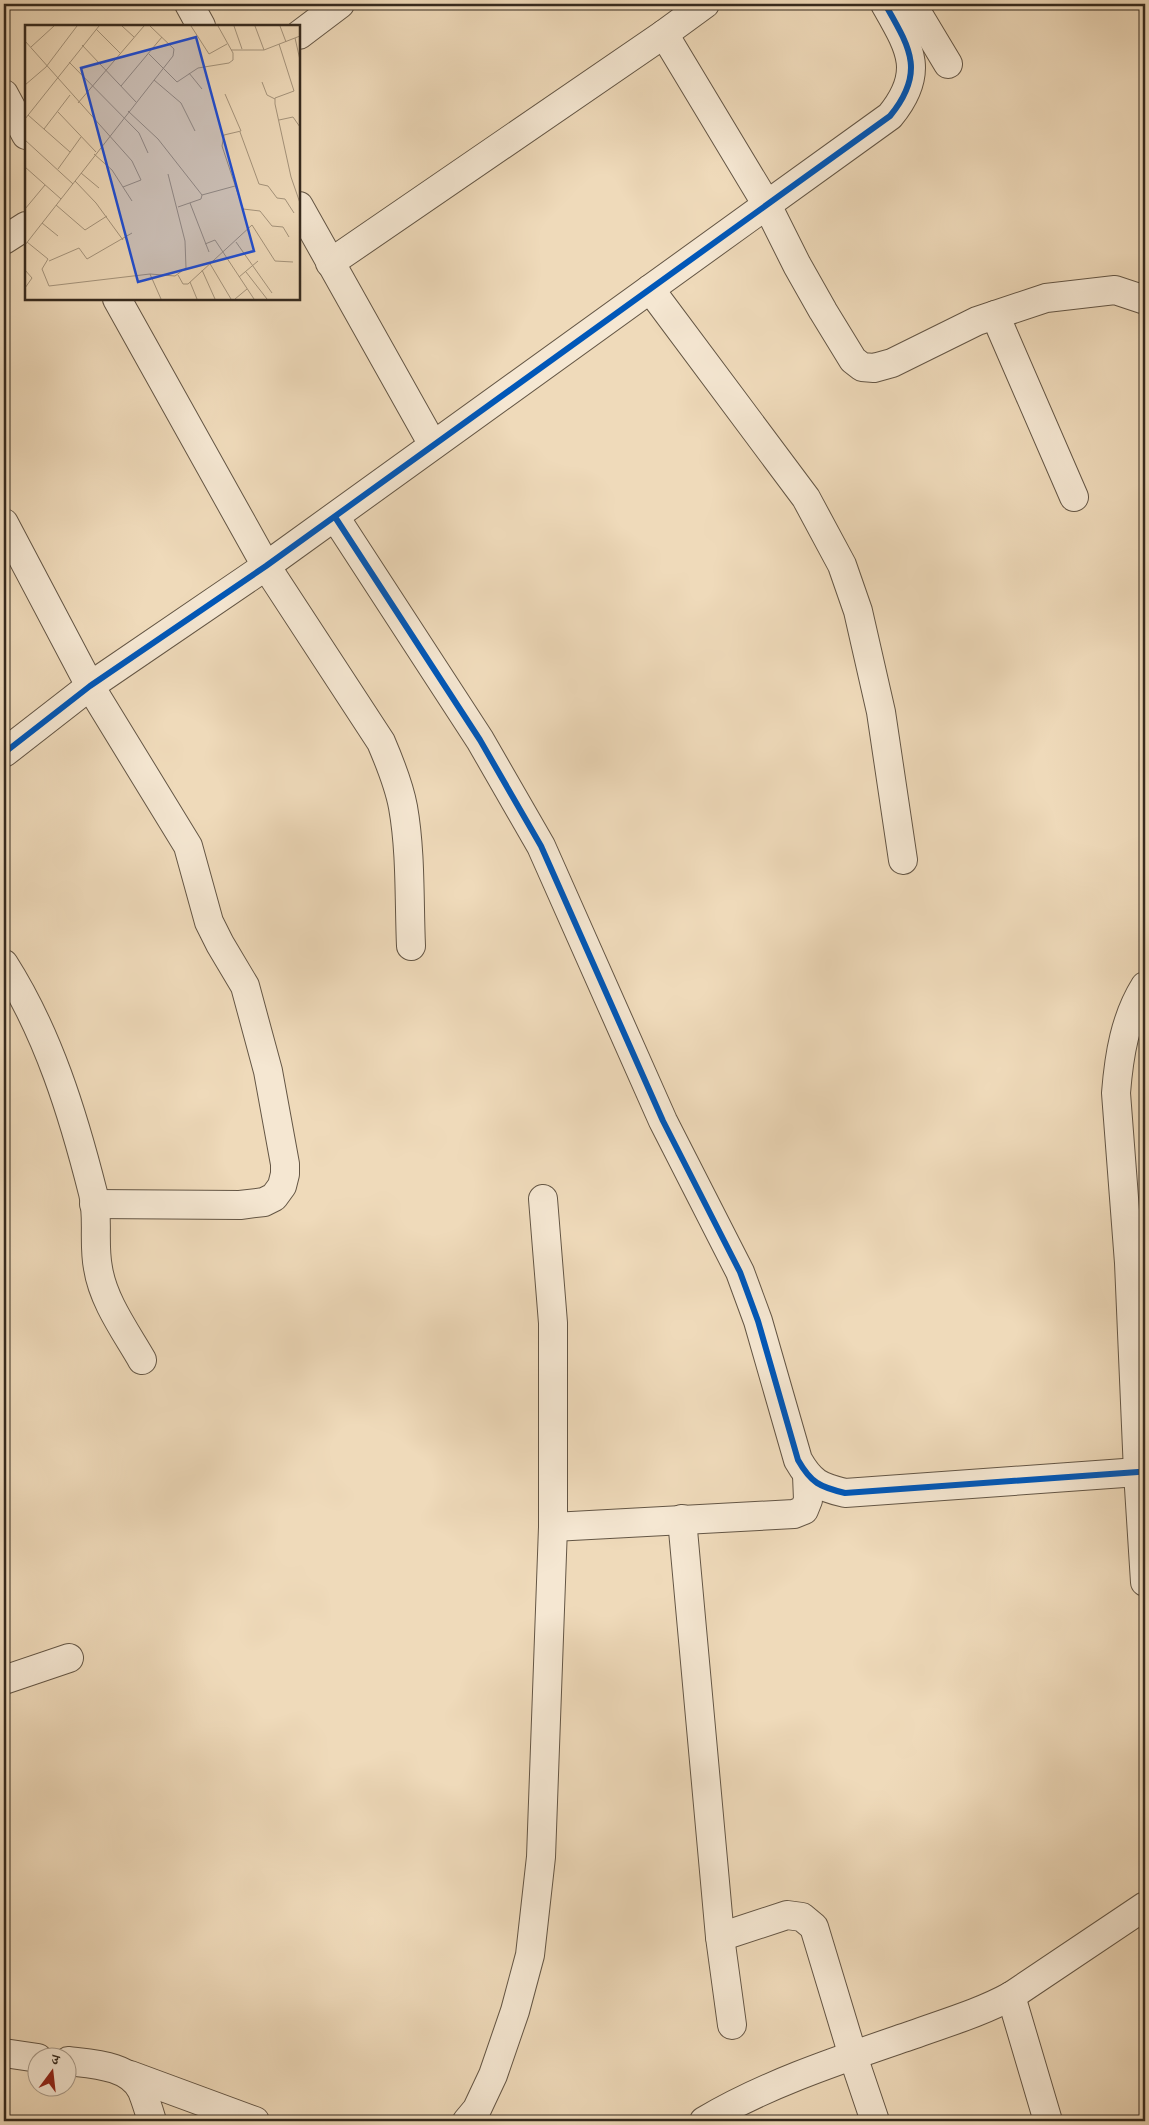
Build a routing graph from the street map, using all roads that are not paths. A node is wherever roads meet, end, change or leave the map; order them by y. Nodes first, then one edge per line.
1 (189, 4) edge
2 (340, 4) edge
3 (705, 4) edge
4 (885, 4) edge
5 (912, 4) edge
6 (200, 25) edge
7 (300, 34) edge
8 (664, 34) junction
9 (948, 64) dead end
10 (4, 94) edge
11 (25, 133) edge
12 (767, 205) junction
13 (300, 208) edge
14 (25, 227) edge
15 (4, 240) edge
16 (330, 263) junction
17 (650, 289) junction
18 (118, 300) edge
19 (1145, 300) edge
20 (995, 315) junction
21 (433, 445) junction
22 (1074, 497) dead end
23 (334, 517) junction
24 (4, 523) edge
25 (266, 566) junction
26 (90, 686) junction
27 (4, 753) edge
28 (903, 860) dead end
29 (411, 946) dead end
30 (4, 964) edge
31 (1145, 986) edge
32 (543, 1199) dead end
33 (94, 1204) junction
34 (142, 1360) dead end
35 (1138, 1472) junction
36 (807, 1475) junction
37 (682, 1519) junction
38 (554, 1527) junction
39 (1145, 1582) edge
40 (69, 1658) dead end
41 (4, 1680) edge
42 (1145, 1906) edge
43 (720, 1937) junction
44 (1011, 1996) junction
45 (732, 2025) dead end
46 (4, 2053) edge
47 (852, 2056) junction
48 (28, 2057) edge
49 (78, 2062) edge
50 (130, 2075) junction
51 (709, 2120) edge
52 (152, 2121) edge
53 (255, 2121) edge
54 (467, 2121) edge
55 (875, 2121) edge
56 (1048, 2121) edge

1 - 6 street
2 - 7 street
3 - 8 street
4 - 12 street
5 - 9 street
8 - 12 street
8 - 16 street
10 - 11 street
12 - 17 street
12 - 20 street
13 - 16 street
14 - 15 street
16 - 21 street
17 - 21 street
17 - 28 street
18 - 25 street
19 - 20 street
20 - 22 street
21 - 23 street
23 - 25 street
23 - 36 street
24 - 26 street
25 - 26 street
25 - 29 street
26 - 27 street
26 - 33 street
30 - 33 street
31 - 35 street
32 - 38 street
33 - 34 street
35 - 36 street
35 - 39 street
36 - 37 street
37 - 38 street
37 - 43 street
38 - 54 street
40 - 41 street
42 - 44 street
43 - 45 street
43 - 47 street
44 - 47 street
44 - 56 street
46 - 48 street
47 - 51 street
47 - 55 street
49 - 50 street
50 - 52 street
50 - 53 street

